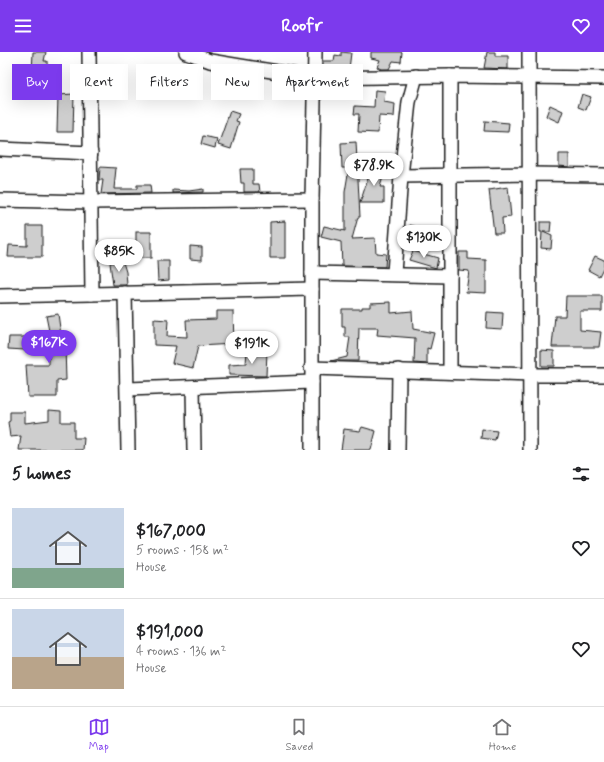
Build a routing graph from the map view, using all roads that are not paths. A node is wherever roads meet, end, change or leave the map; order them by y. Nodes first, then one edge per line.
1 (89, 52) edge
2 (186, 52) edge
3 (315, 52) edge
4 (529, 52) edge
5 (315, 64) edge
6 (272, 71) edge
7 (416, 76) junction
8 (450, 76) junction
9 (363, 77) edge
10 (529, 77) junction
11 (604, 78) edge
12 (314, 100) edge
13 (0, 149) edge
14 (90, 153) junction
15 (529, 174) junction
16 (450, 175) junction
17 (604, 175) edge
18 (401, 176) junction
19 (312, 199) junction
20 (0, 200) edge
21 (91, 202) junction
22 (312, 273) junction
23 (394, 273) junction
24 (450, 276) junction
25 (312, 288) junction
26 (125, 293) junction
27 (92, 294) junction
28 (0, 296) edge
29 (312, 368) junction
30 (399, 370) junction
31 (450, 372) junction
32 (531, 375) junction
33 (604, 375) edge
34 (312, 382) junction
35 (193, 387) junction
36 (128, 389) junction
37 (128, 450) edge
38 (194, 450) edge
39 (312, 450) edge
40 (398, 450) edge
41 (530, 450) edge

1 - 14 street
2 - 6 street
3 - 5 street
4 - 10 street
7 - 8 street
7 - 9 street
7 - 18 street
8 - 10 street
8 - 16 street
10 - 11 street
10 - 15 street
12 - 19 street
13 - 14 street
14 - 21 street
15 - 16 street
15 - 17 street
15 - 32 street
16 - 18 street
16 - 24 street
18 - 23 street
19 - 21 street
19 - 22 street
20 - 21 street
21 - 27 street
22 - 23 street
22 - 25 street
23 - 24 street
24 - 31 street
25 - 26 street
25 - 29 street
26 - 27 street
26 - 36 street
27 - 28 street
29 - 30 street
29 - 34 street
30 - 31 street
30 - 40 street
31 - 32 street
32 - 33 street
32 - 41 street
34 - 35 street
34 - 39 street
35 - 36 street
35 - 38 street
36 - 37 street

